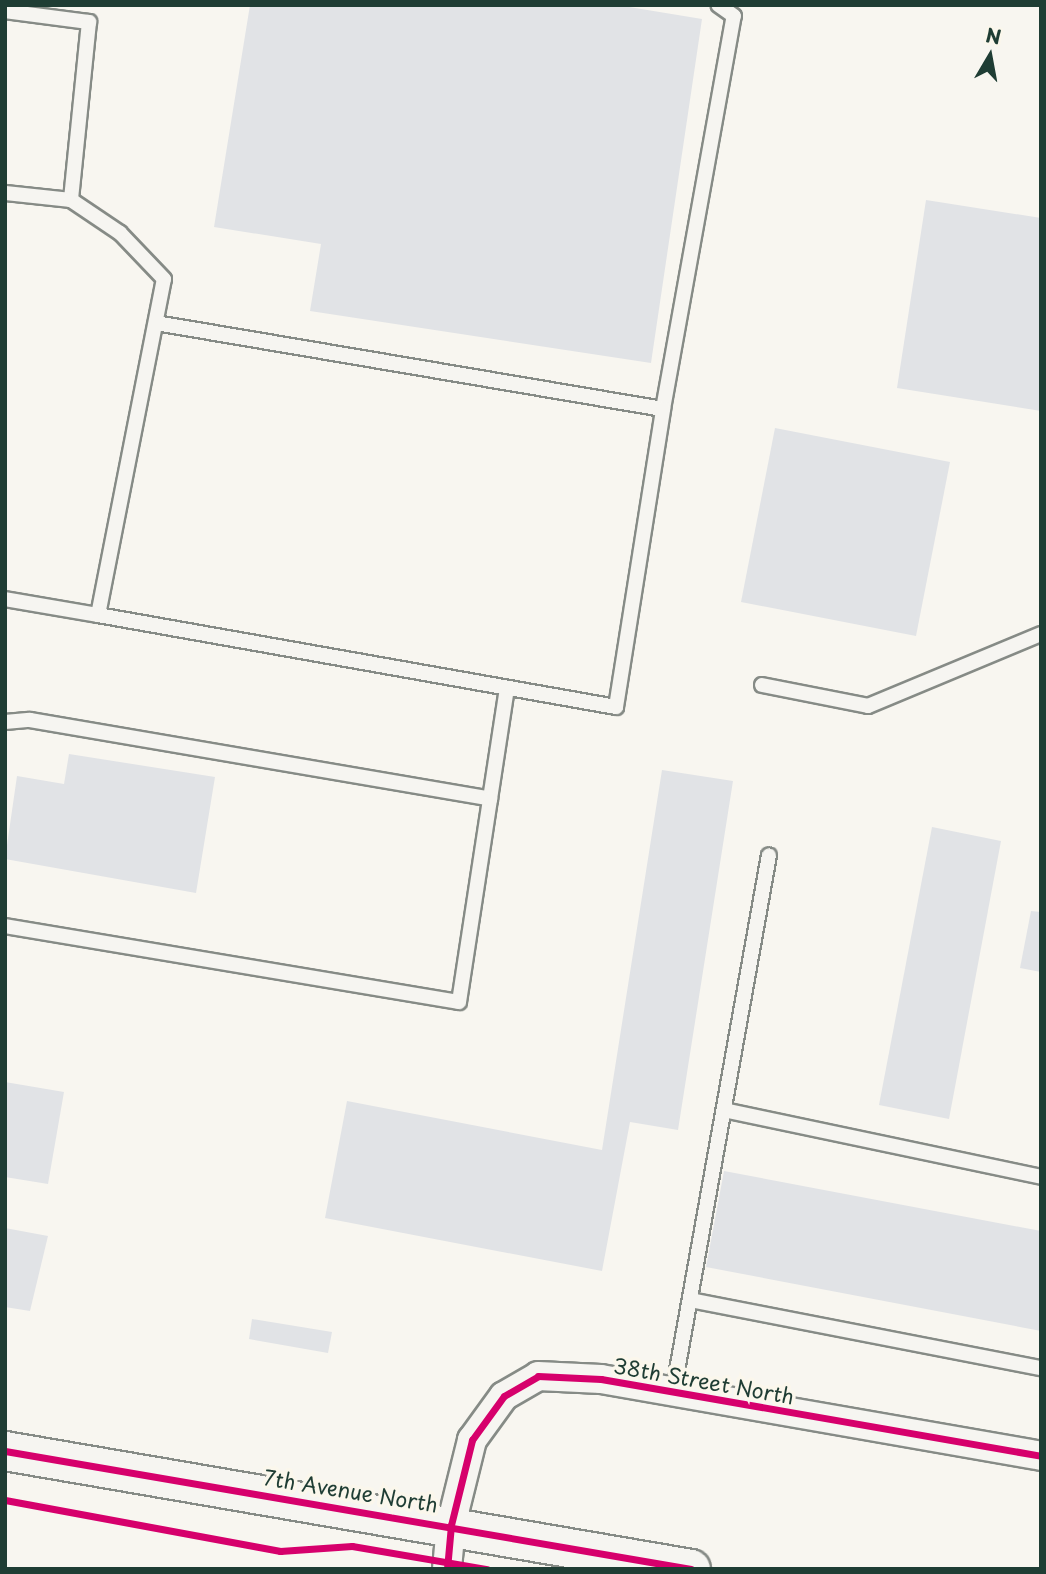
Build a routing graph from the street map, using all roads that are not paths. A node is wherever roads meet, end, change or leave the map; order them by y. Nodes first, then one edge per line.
1 (91, 5) edge
2 (718, 5) edge
3 (5, 11) edge
4 (89, 22) junction
5 (5, 193) edge
6 (71, 200) junction
7 (156, 323) junction
8 (663, 409) junction
9 (5, 599) edge
10 (99, 615) junction
11 (1041, 634) edge
12 (762, 685) dead end
13 (507, 688) junction
14 (5, 722) edge
15 (490, 799) junction
16 (769, 855) dead end
17 (5, 926) edge
18 (724, 1110) junction
19 (1041, 1177) edge
20 (690, 1300) junction
21 (1041, 1368) edge
22 (673, 1393) junction
23 (5, 1451) edge
24 (1041, 1455) edge
25 (451, 1525) junction
26 (447, 1569) edge
27 (691, 1569) edge

1 - 4 lane
2 - 8 lane
3 - 4 lane
4 - 6 lane
5 - 6 lane
6 - 7 lane
7 - 8 lane
7 - 10 lane
8 - 13 lane
9 - 10 lane
10 - 13 lane
11 - 12 lane
13 - 15 lane
14 - 15 lane
15 - 17 lane
16 - 18 lane
18 - 19 lane
18 - 20 lane
20 - 21 lane
20 - 22 lane
22 - 24 street, 38th Street North
22 - 25 street, 38th Street North
23 - 25 street, 7th Avenue North
25 - 26 street, 38th Street North
25 - 27 street, 7th Avenue North

